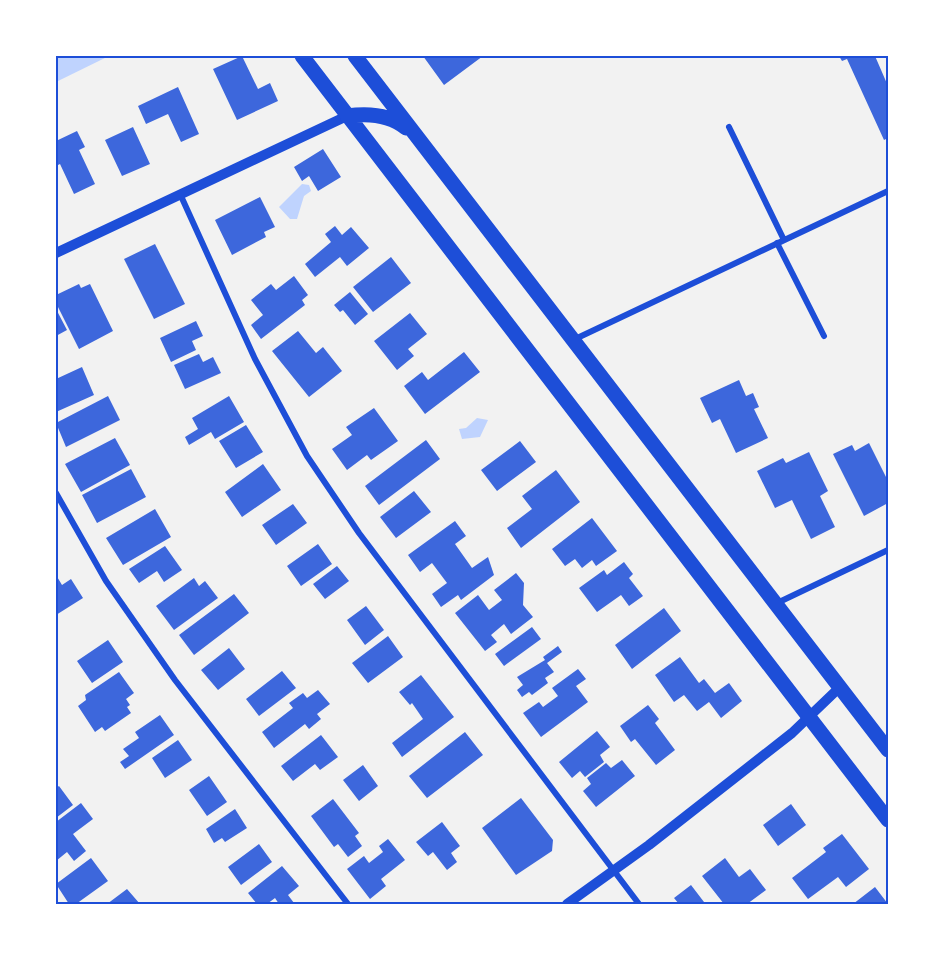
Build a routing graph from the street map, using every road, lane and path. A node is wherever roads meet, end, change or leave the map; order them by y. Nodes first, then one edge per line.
1 (302, 56) edge
2 (355, 56) edge
3 (347, 116) junction
4 (729, 127) dead end
5 (416, 135) junction
6 (888, 191) edge
7 (181, 196) junction
8 (781, 242) junction
9 (56, 253) edge
10 (824, 336) dead end
11 (573, 341) junction
12 (56, 493) edge
13 (888, 550) edge
14 (775, 604) junction
15 (840, 687) junction
16 (809, 718) junction
17 (888, 750) edge
18 (888, 820) edge
19 (614, 871) junction
20 (348, 904) edge
21 (567, 904) edge
22 (639, 904) edge

1 - 3 main road
2 - 5 main road
3 - 5 main road
3 - 7 street
3 - 16 main road
4 - 8 street
5 - 11 main road
6 - 8 street
7 - 9 street
7 - 19 street
8 - 10 street
8 - 11 street
11 - 14 main road
12 - 20 street
13 - 14 street
14 - 15 main road
15 - 16 street
15 - 17 main road
16 - 18 main road
16 - 19 street
19 - 21 street
19 - 22 street

